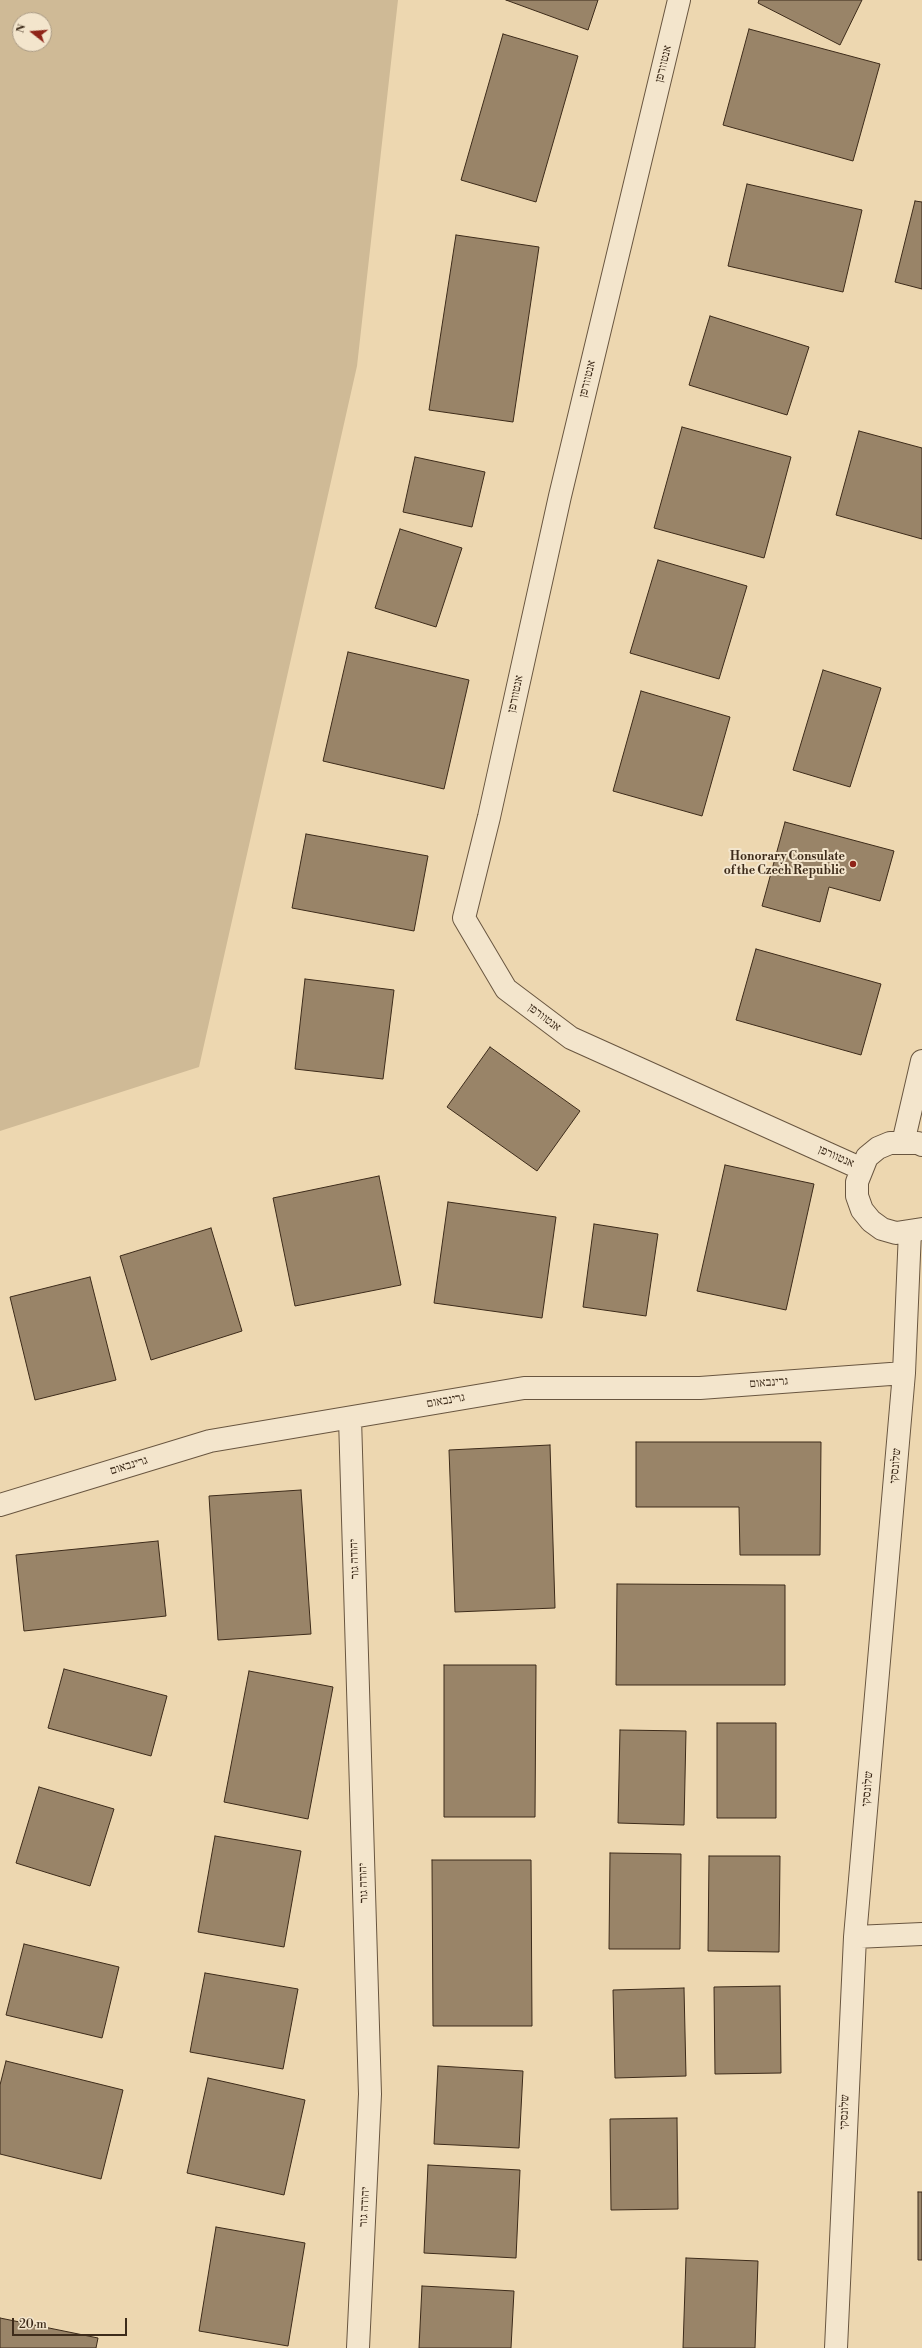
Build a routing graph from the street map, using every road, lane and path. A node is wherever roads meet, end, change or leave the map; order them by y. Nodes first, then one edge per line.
1 (679, 0) edge
2 (922, 1061) edge
3 (913, 1144) edge
4 (862, 1169) junction
5 (916, 1230) edge
6 (904, 1373) junction
7 (350, 1418) junction
8 (0, 1505) edge
9 (922, 1934) edge
10 (855, 1937) junction
11 (358, 2348) edge
12 (836, 2348) edge

1 - 4 street, אנטוורפן
2 - 3 street
3 - 4 street
4 - 5 street
5 - 6 street, שלונסקי
6 - 7 street, גרינבאום
6 - 10 street, שלונסקי
7 - 8 street, גרינבאום
7 - 11 street, יהודה גור
9 - 10 street
10 - 12 street, שלונסקי

